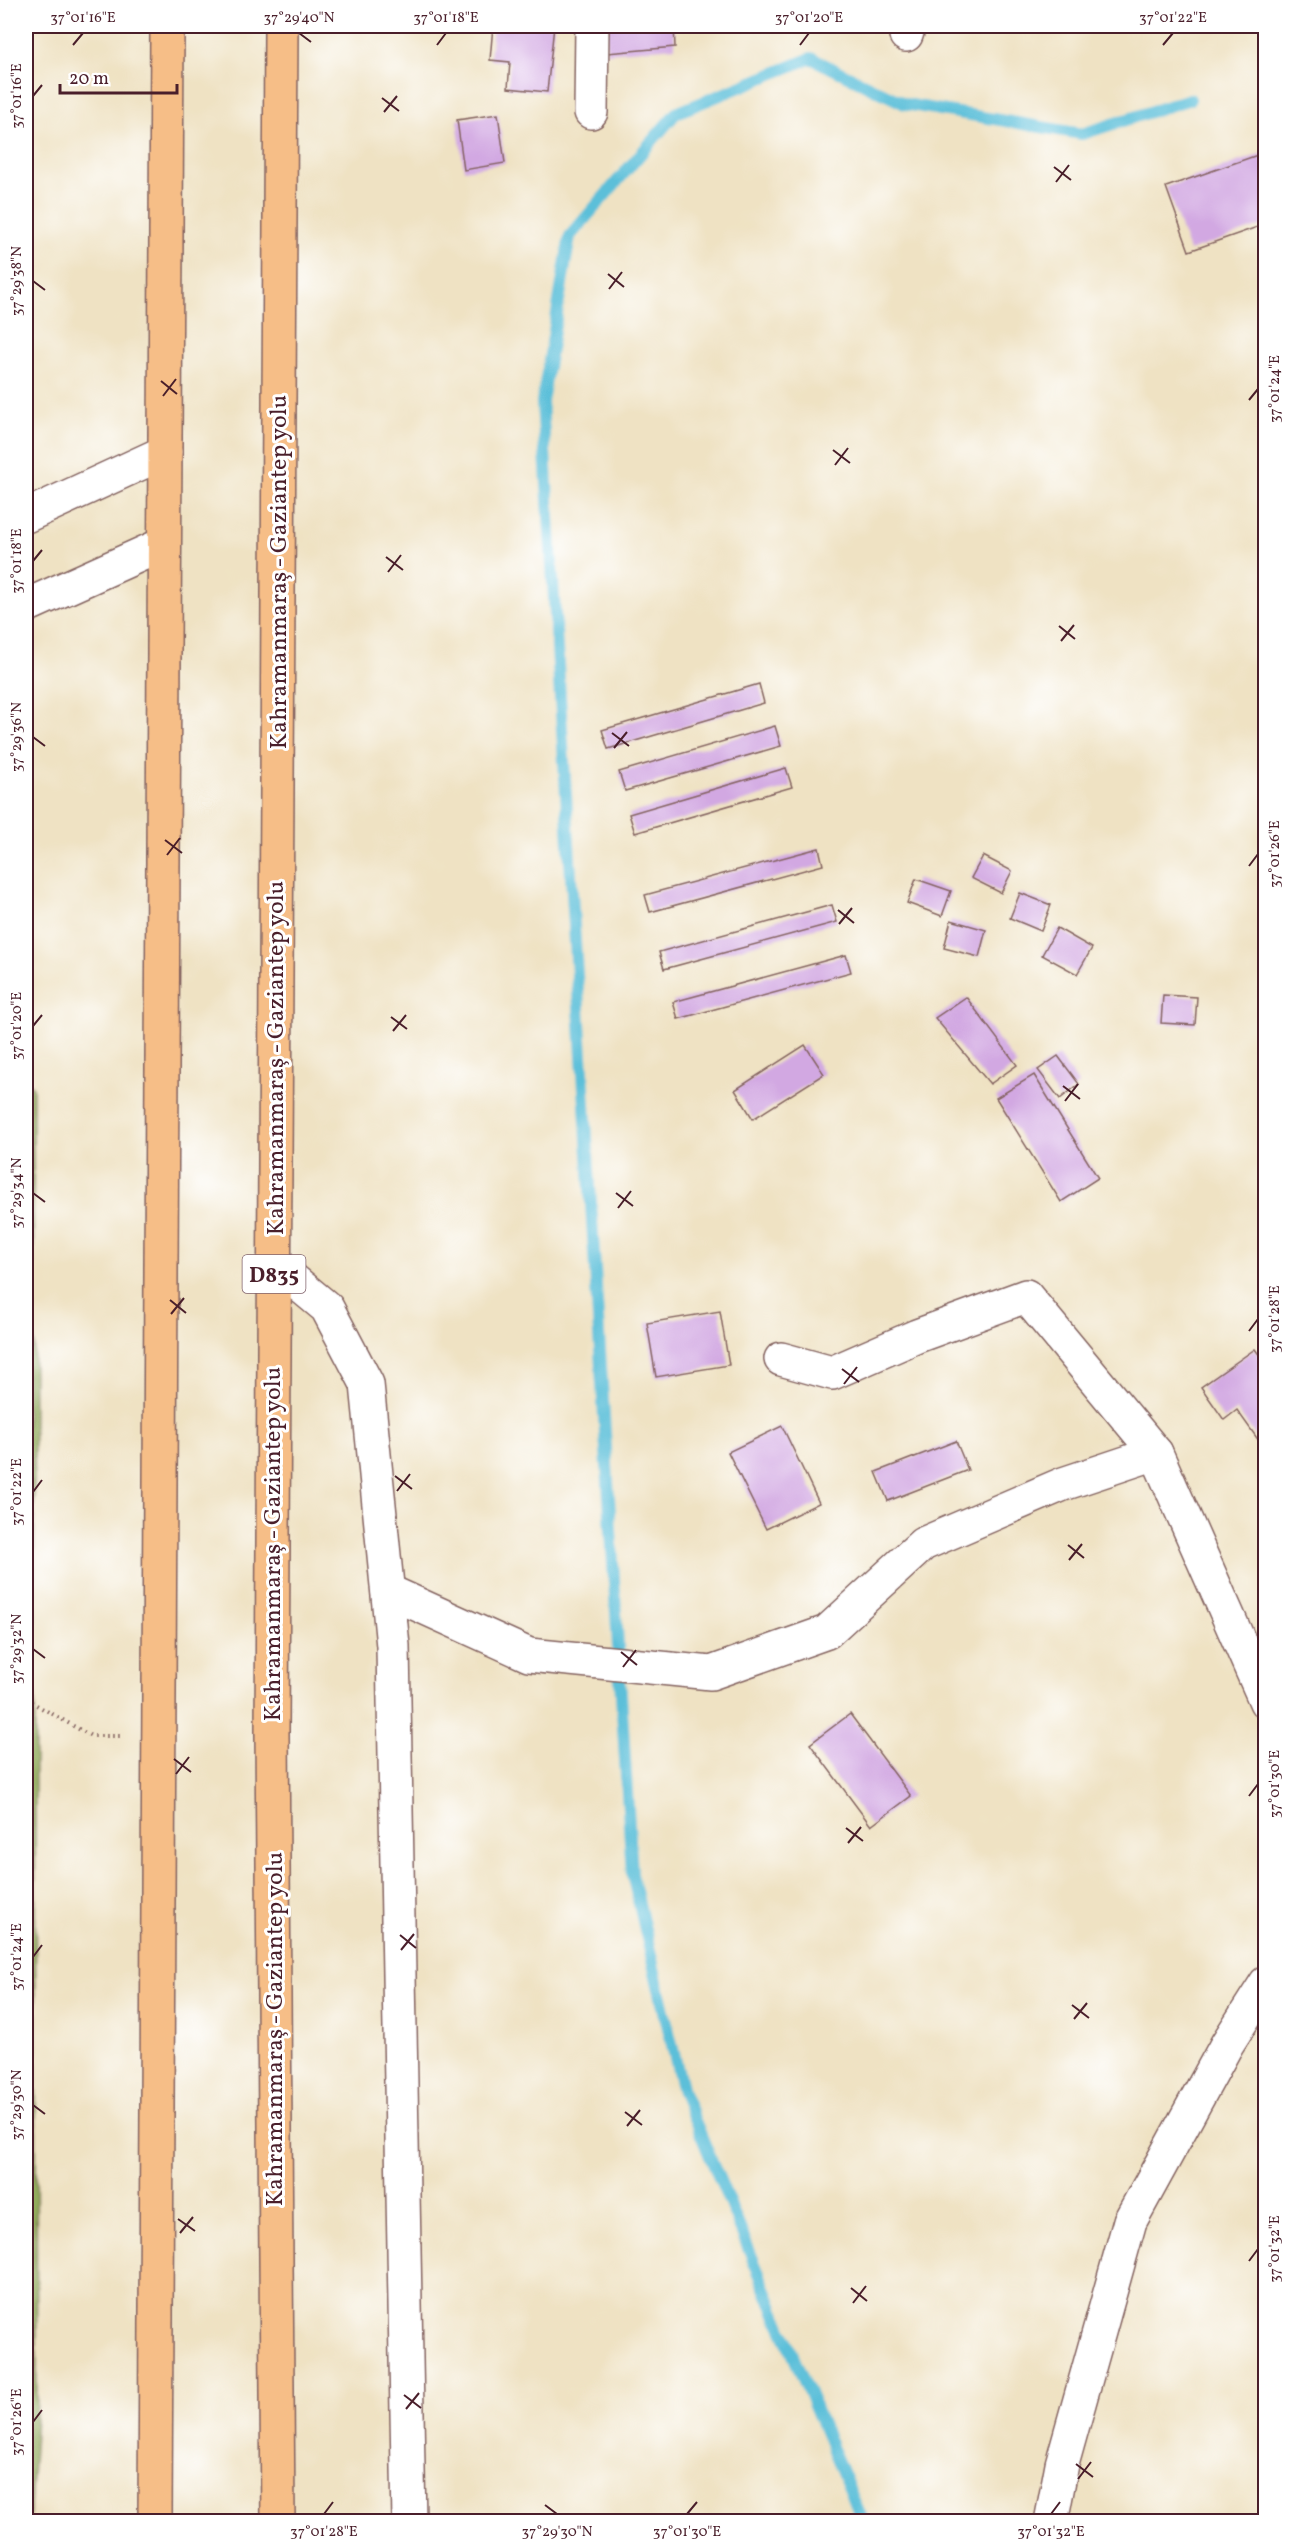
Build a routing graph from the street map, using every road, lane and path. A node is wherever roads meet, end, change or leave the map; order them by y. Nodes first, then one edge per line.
1 (167, 26) edge
2 (281, 26) edge
3 (592, 26) edge
4 (591, 112) dead end
5 (165, 452) junction
6 (26, 516) edge
7 (164, 544) junction
8 (26, 606) edge
9 (274, 1264) junction
10 (781, 1359) dead end
11 (1156, 1453) junction
12 (388, 1591) junction
13 (26, 1699) edge
14 (1266, 1702) edge
15 (157, 1735) junction
16 (1266, 1983) edge
17 (155, 2522) edge
18 (278, 2522) edge
19 (409, 2522) edge
20 (1051, 2522) edge

1 - 5 highway
2 - 9 highway, Kahramanmaraş - Gaziantep yolu / D835
3 - 4 street
5 - 6 street
5 - 7 highway
7 - 8 street
7 - 15 highway
9 - 12 street
9 - 18 highway, Kahramanmaraş - Gaziantep yolu / D835
10 - 11 street
11 - 12 street
11 - 14 street
12 - 19 street
13 - 15 path
15 - 17 highway
16 - 20 street

